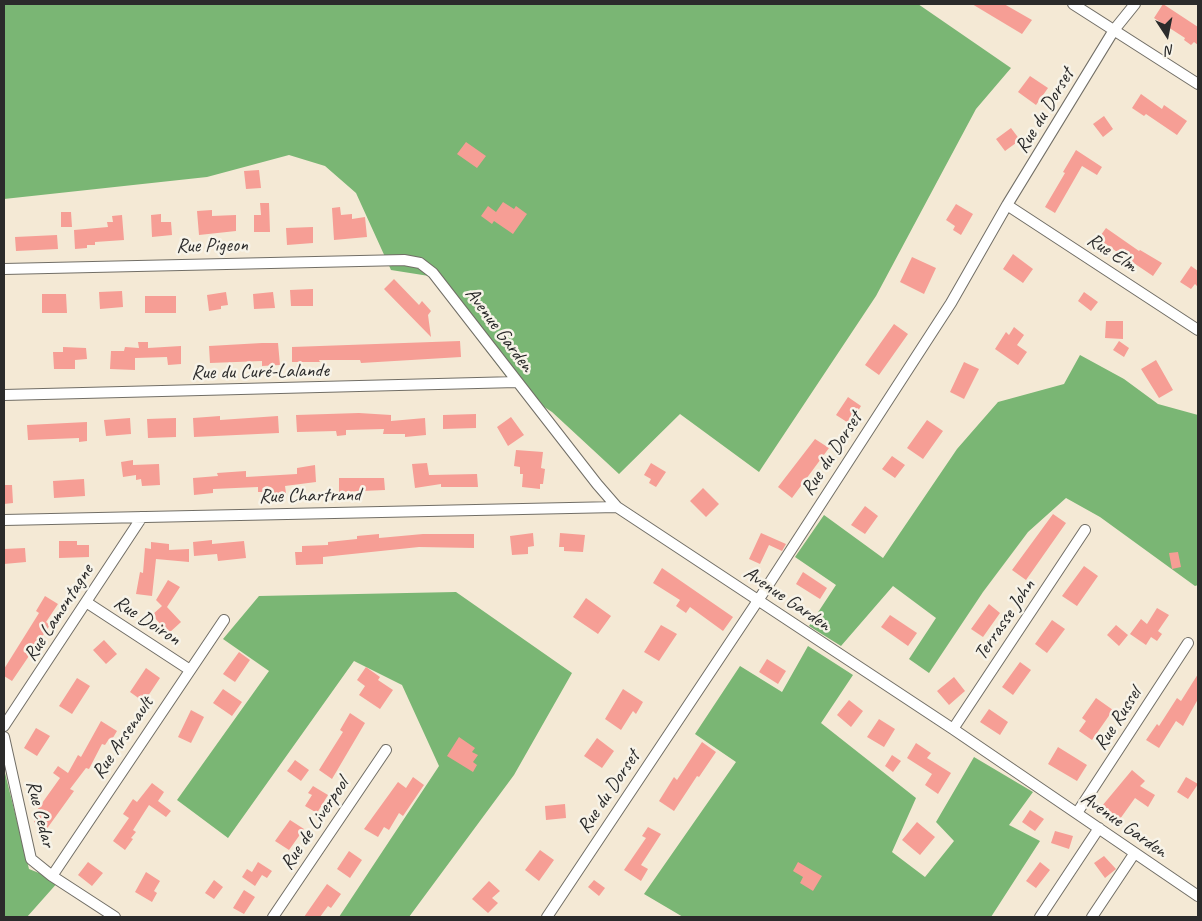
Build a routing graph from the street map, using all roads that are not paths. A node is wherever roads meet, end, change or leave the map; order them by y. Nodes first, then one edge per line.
1 (1073, 4) edge
2 (1135, 4) edge
3 (1114, 30) junction
4 (1198, 84) edge
5 (1007, 205) junction
6 (420, 263) joint
7 (4, 269) edge
8 (1198, 330) edge
9 (517, 382) junction
10 (4, 395) edge
11 (617, 506) junction
12 (142, 517) junction
13 (4, 520) edge
14 (1085, 530) dead end
15 (758, 600) junction
16 (86, 602) junction
17 (224, 620) dead end
18 (1188, 643) dead end
19 (190, 670) junction
20 (4, 726) edge
21 (953, 729) junction
22 (4, 737) edge
23 (386, 750) dead end
24 (1077, 813) junction
25 (1099, 828) junction
26 (1134, 854) junction
27 (52, 876) junction
28 (1198, 896) edge
29 (114, 917) edge
30 (273, 917) edge
31 (547, 917) edge
32 (1040, 917) edge
33 (1092, 917) edge

1 - 3 street
2 - 3 street, Rue du Dorset
3 - 4 street
3 - 5 street, Rue du Dorset
5 - 8 street, Rue Elm
5 - 15 street, Rue du Dorset
6 - 7 street, Rue Pigeon
6 - 9 street, Avenue Garden
9 - 10 street, Rue du Curé-Lalande
9 - 11 street, Avenue Garden
11 - 12 street, Rue Chartrand
11 - 15 street, Avenue Garden
12 - 13 street, Rue Chartrand
12 - 16 street, Rue Lamontagne
14 - 21 street, Terrasse John
15 - 21 street, Avenue Garden
15 - 31 street, Rue du Dorset
16 - 19 street, Rue Doiron
16 - 20 street, Rue Lamontagne
17 - 19 street, Rue Arsenault
18 - 24 street, Rue Russel
19 - 27 street, Rue Arsenault
21 - 24 street, Avenue Garden
22 - 27 street, Rue Cedar
23 - 30 street, Rue de Liverpool
24 - 25 street, Avenue Garden
25 - 26 street, Avenue Garden
25 - 32 street
26 - 28 street, Avenue Garden
26 - 33 street
27 - 29 street, Rue Cedar

